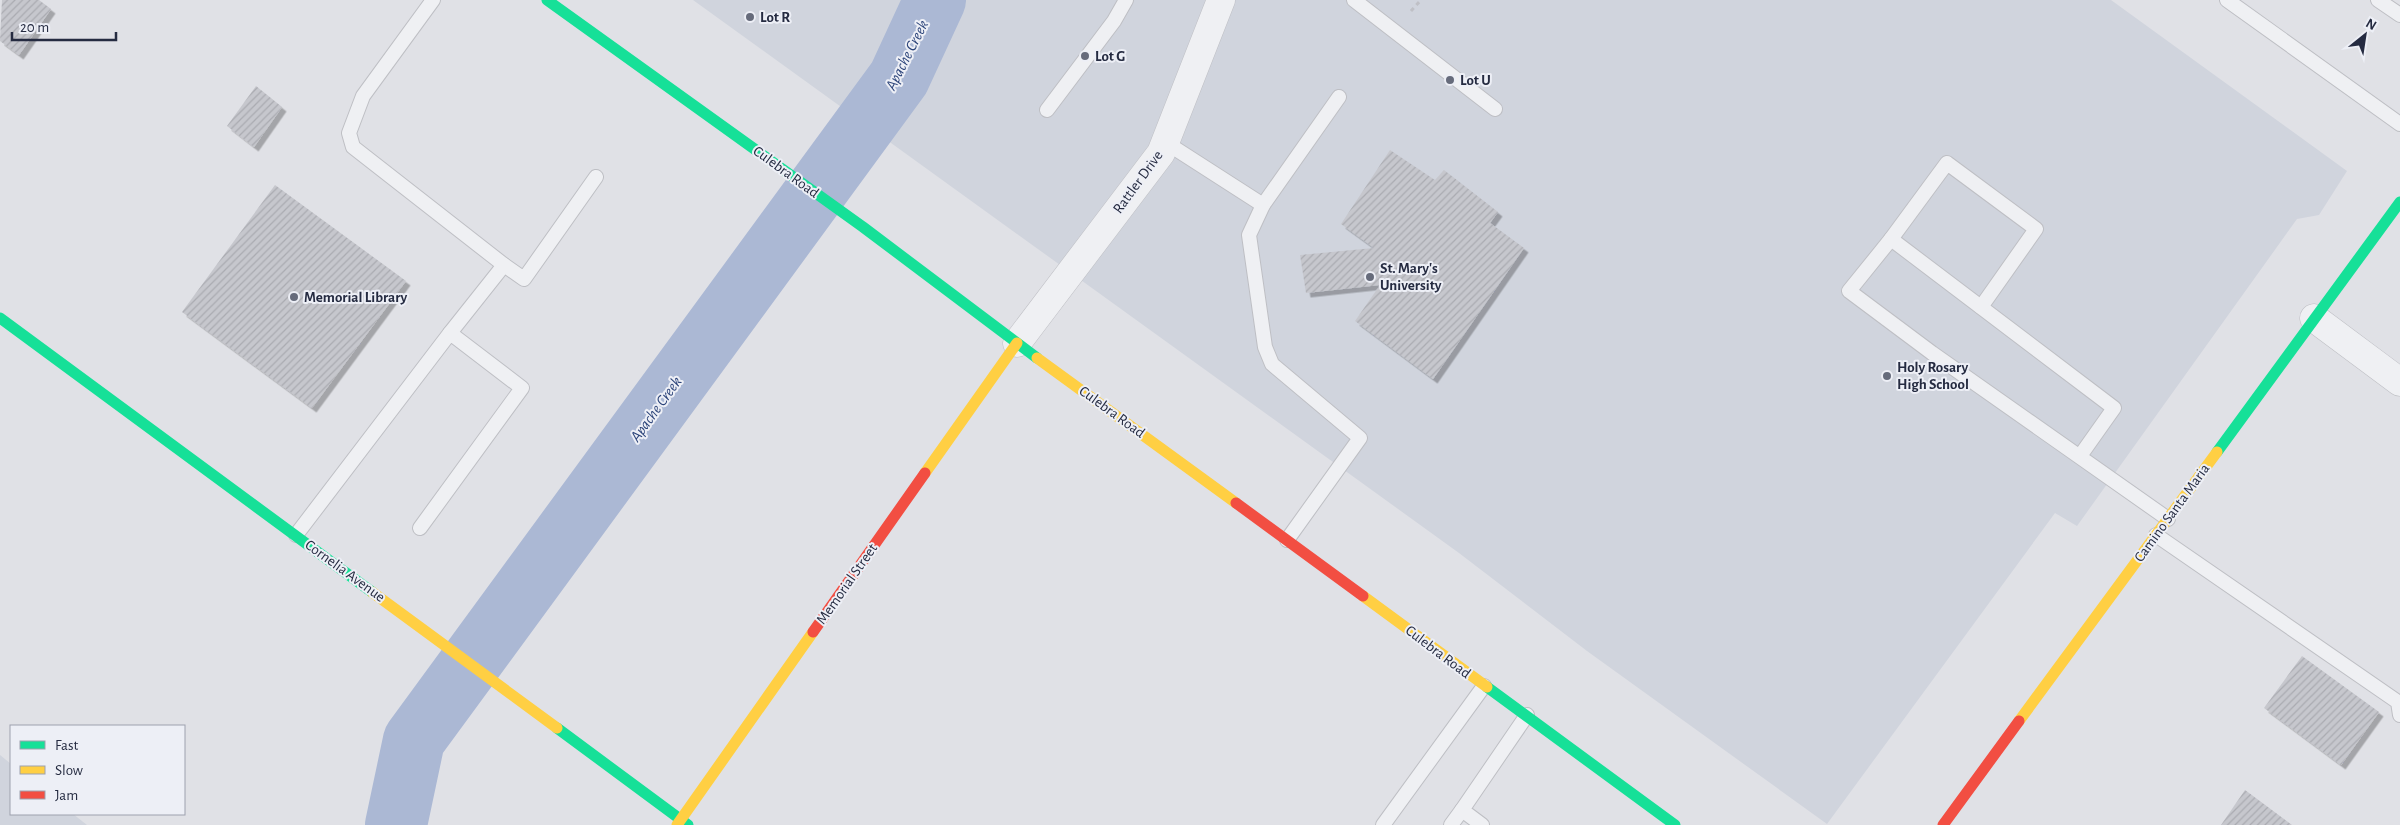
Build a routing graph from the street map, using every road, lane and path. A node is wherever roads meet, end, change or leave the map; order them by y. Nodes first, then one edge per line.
1 (433, 0) edge
2 (547, 0) edge
3 (1126, 0) edge
4 (1221, 0) edge
5 (1354, 0) edge
6 (1421, 0) edge
7 (2227, 0) edge
8 (2378, 0) edge
9 (1404, 6) dead end
10 (2400, 15) edge
11 (1339, 97) dead end
12 (1495, 109) dead end
13 (1047, 110) dead end
14 (2400, 124) edge
15 (1165, 142) junction
16 (596, 177) dead end
17 (2400, 202) edge
18 (1263, 205) junction
19 (1891, 239) junction
20 (504, 265) junction
21 (1981, 307) junction
22 (0, 318) edge
23 (2314, 318) junction
24 (450, 333) junction
25 (1017, 343) junction
26 (2400, 382) edge
27 (2080, 456) junction
28 (2168, 519) junction
29 (420, 528) dead end
30 (296, 535) junction
31 (2156, 535) junction
32 (1287, 540) junction
33 (1484, 686) junction
34 (1528, 715) junction
35 (2400, 715) edge
36 (1462, 810) junction
37 (682, 823) edge
38 (1383, 825) edge
39 (1451, 825) edge
40 (1482, 825) edge
41 (1675, 825) edge
42 (1943, 825) edge

1 - 20 lane
2 - 25 street, Culebra Road
3 - 13 lane
4 - 15 street, Rattler Drive
5 - 12 lane
6 - 9 path
7 - 14 lane
8 - 10 lane
11 - 18 lane
15 - 18 lane
15 - 25 street, Rattler Drive
16 - 20 lane
17 - 23 street, Camino Santa Maria
18 - 32 lane
19 - 21 lane
19 - 21 lane
19 - 27 lane
20 - 24 lane
21 - 27 lane
22 - 30 street, Cornelia Avenue
23 - 26 street
23 - 28 street, Camino Santa Maria
24 - 29 lane
24 - 30 lane
25 - 32 street, Culebra Road
25 - 37 street, Memorial Street
27 - 28 lane
28 - 31 street, Camino Santa Maria
30 - 37 street, Cornelia Avenue
31 - 35 lane
31 - 42 street, Camino Santa Maria
32 - 33 street, Culebra Road
33 - 34 street, Culebra Road
33 - 38 lane
34 - 36 lane
34 - 41 street, Culebra Road
36 - 39 lane
36 - 40 lane

